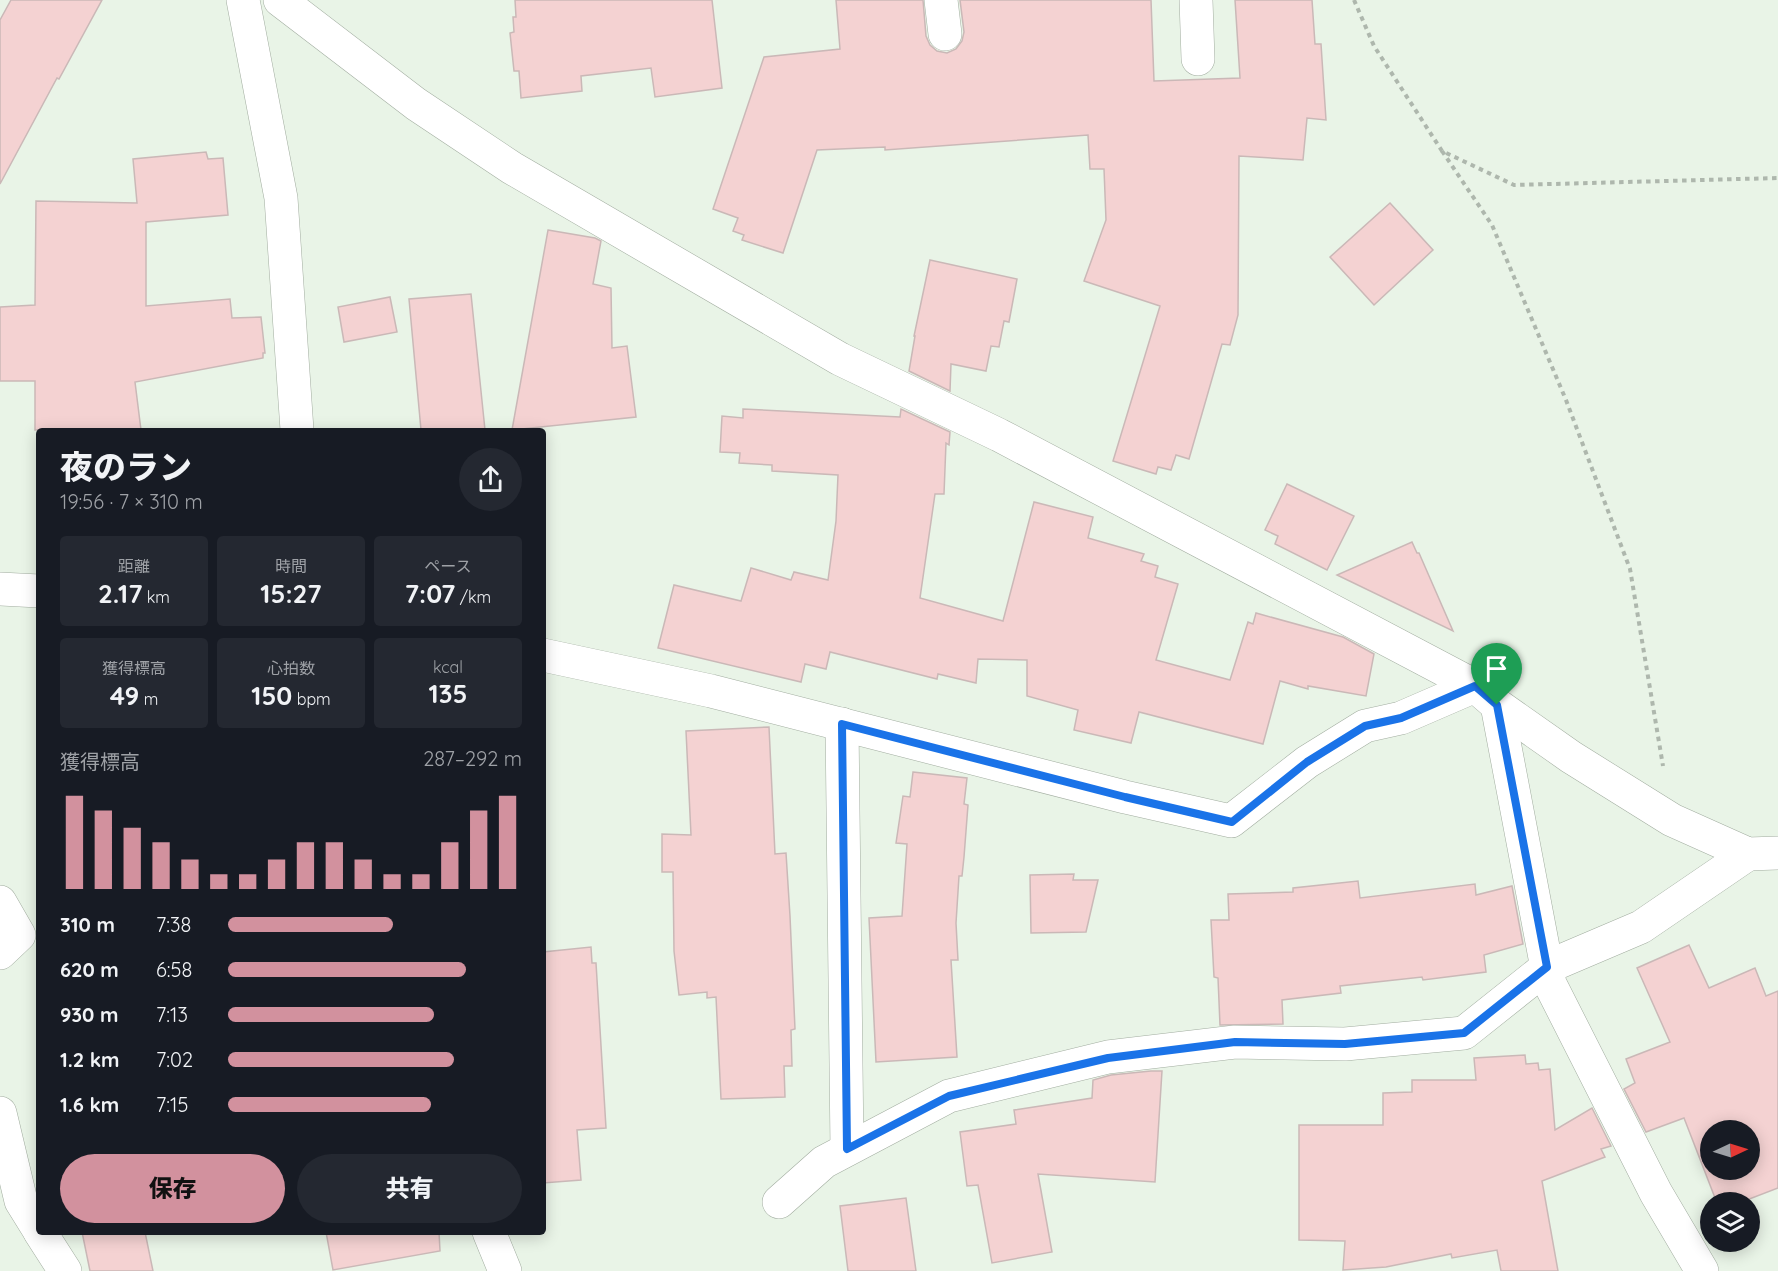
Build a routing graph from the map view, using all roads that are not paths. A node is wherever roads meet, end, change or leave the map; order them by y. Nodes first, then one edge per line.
1 (243, 0) edge
2 (280, 0) edge
3 (941, 0) edge
4 (1196, 0) edge
5 (945, 34) dead end
6 (1198, 59) dead end
7 (297, 428) edge
8 (0, 589) edge
9 (36, 591) edge
10 (546, 656) edge
11 (1486, 695) junction
12 (842, 724) junction
13 (1763, 853) edge
14 (0, 902) edge
15 (0, 953) edge
16 (1547, 967) junction
17 (0, 1113) edge
18 (847, 1149) junction
19 (780, 1202) dead end
20 (36, 1225) edge
21 (42, 1235) edge
22 (490, 1235) edge
23 (65, 1271) edge
24 (505, 1271) edge
25 (1702, 1271) edge

1 - 7 street
2 - 11 street
3 - 5 street
4 - 6 street
8 - 9 street
10 - 12 street
11 - 12 street
11 - 13 street
11 - 16 street
12 - 18 street
13 - 16 street
14 - 15 street
16 - 18 street
16 - 25 street
17 - 20 street
18 - 19 street
21 - 23 street
22 - 24 street

